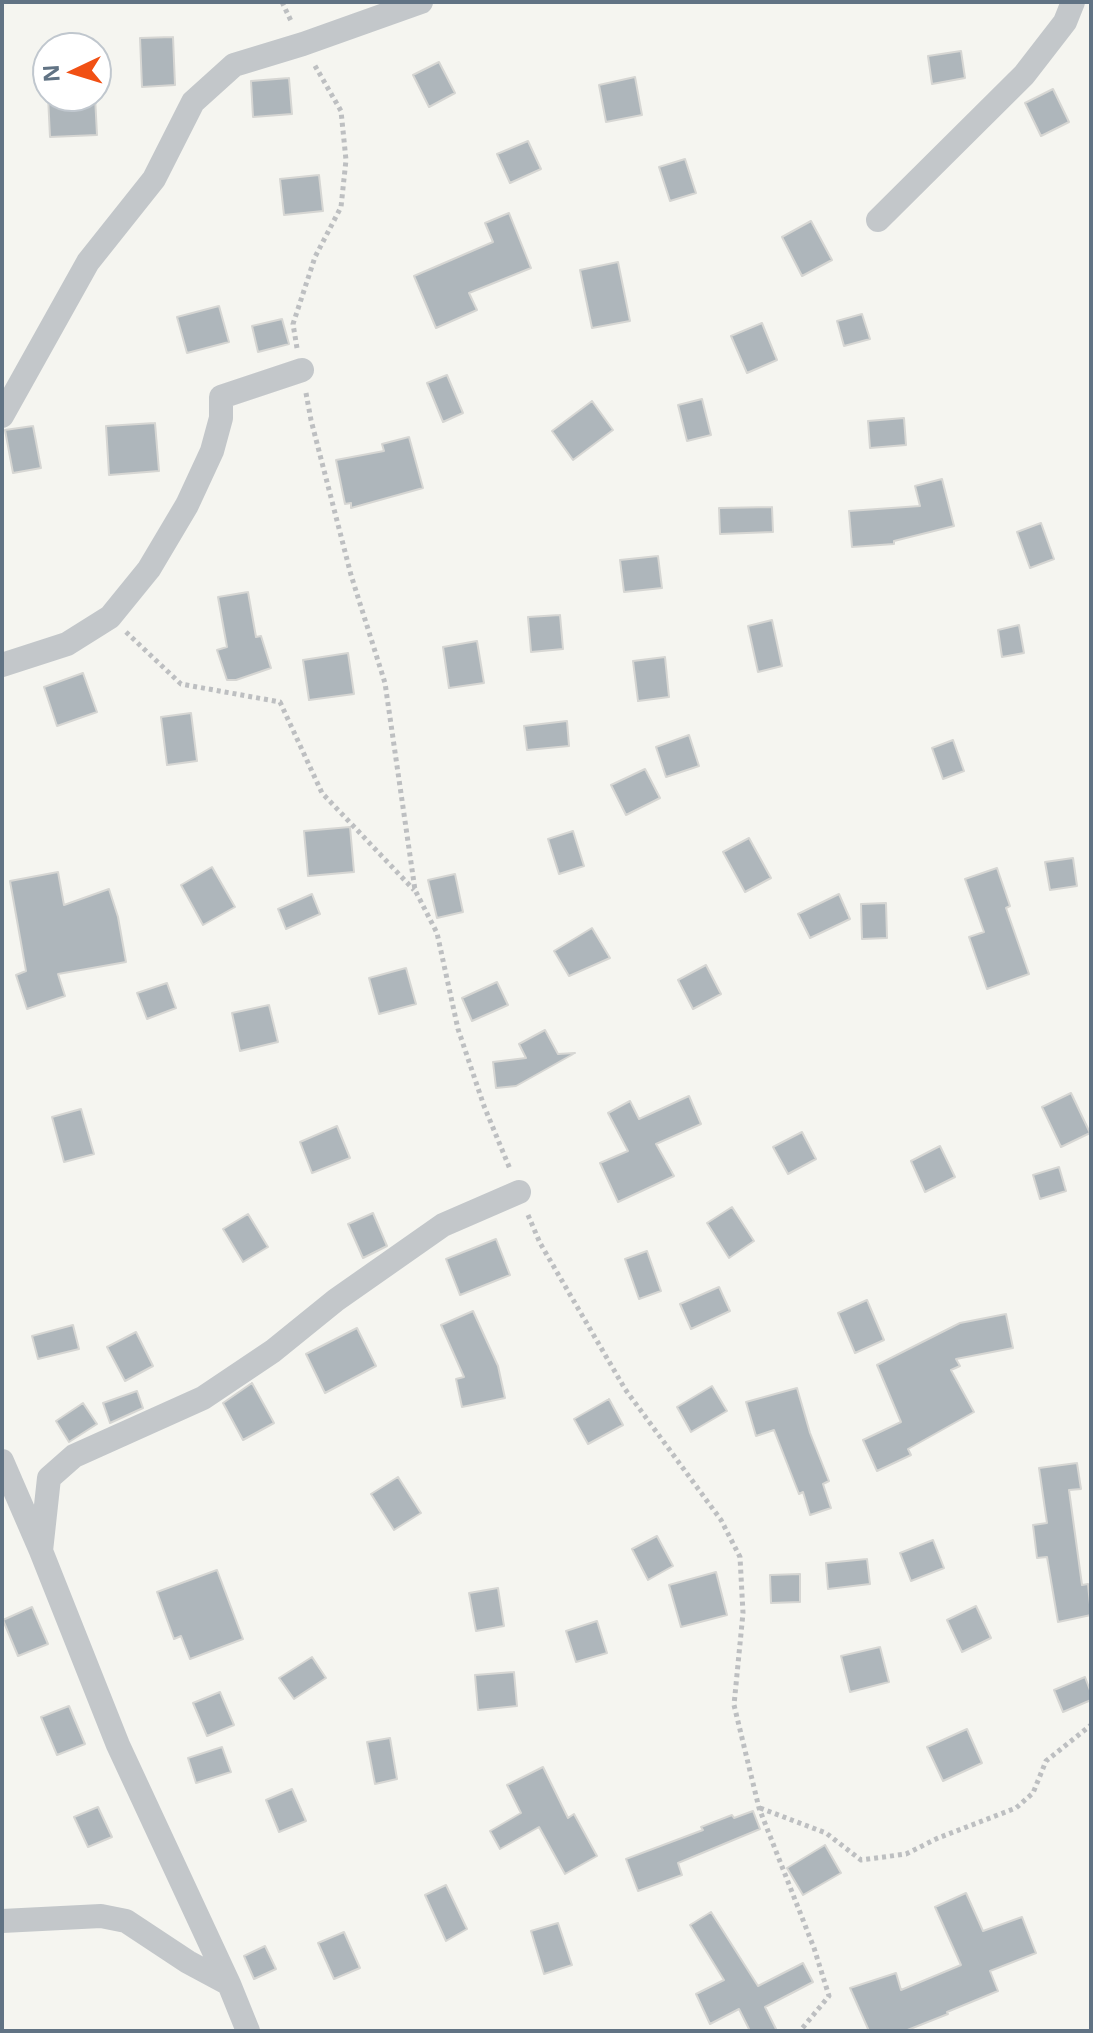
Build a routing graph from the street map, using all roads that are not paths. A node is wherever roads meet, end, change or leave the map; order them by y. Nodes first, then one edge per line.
1 (421, 2) edge
2 (1073, 2) edge
3 (878, 220) dead end
4 (302, 370) road end
5 (2, 416) edge
6 (2, 665) edge
7 (519, 1192) road end
8 (2, 1461) edge
9 (41, 1551) junction
10 (2, 1921) edge
11 (229, 1984) junction
12 (248, 2031) edge

1 - 5 street
2 - 3 street
4 - 6 street
7 - 9 street
8 - 9 street
9 - 11 street
10 - 11 street
11 - 12 street

